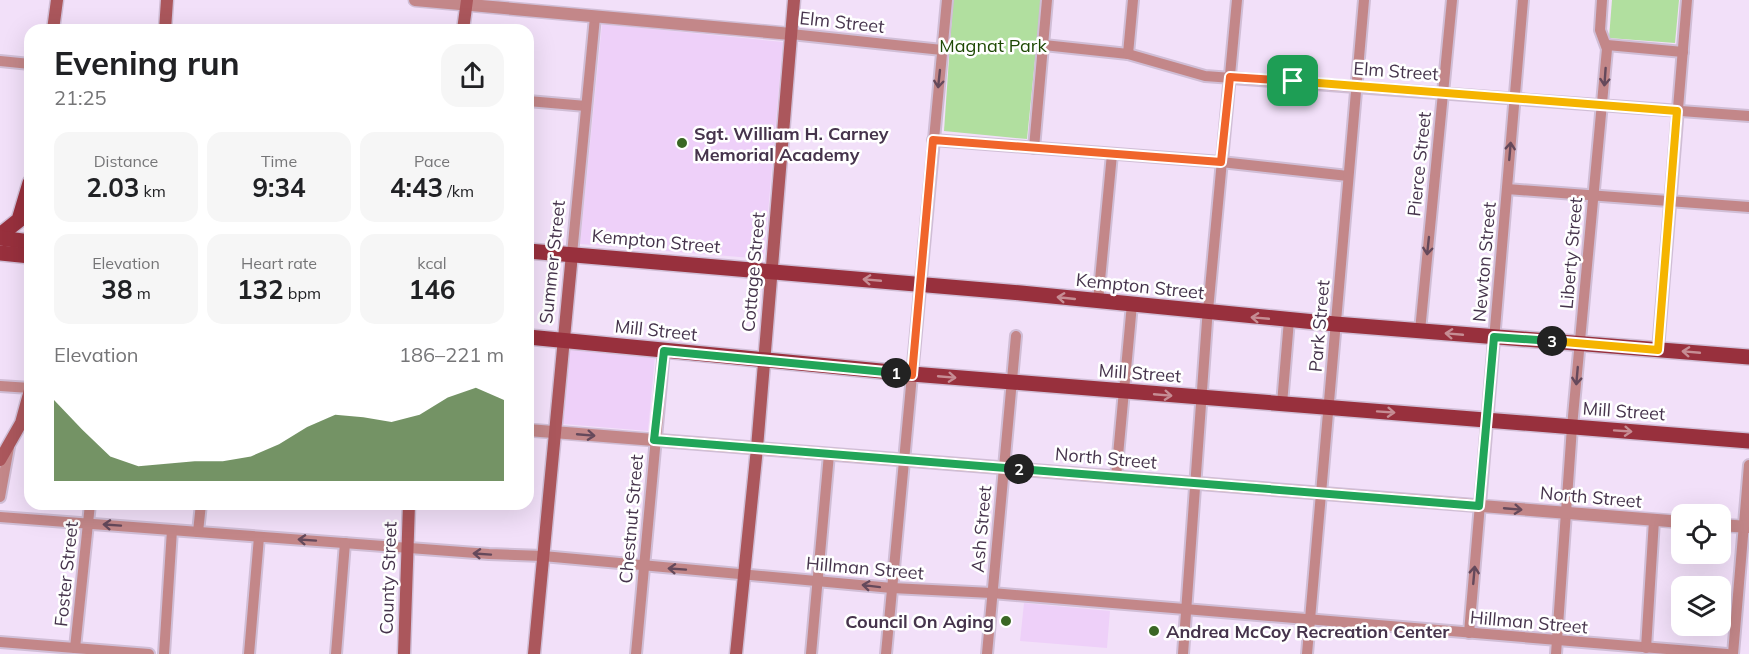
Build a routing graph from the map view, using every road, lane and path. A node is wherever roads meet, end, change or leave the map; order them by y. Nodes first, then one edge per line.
1 (57, 0) edge
2 (167, 0) edge
3 (415, 0) edge
4 (794, 0) edge
5 (947, 0) edge
6 (1047, 0) edge
7 (1133, 0) edge
8 (1237, 0) edge
9 (1364, 0) edge
10 (1452, 0) edge
11 (1523, 0) edge
12 (1602, 0) edge
13 (1687, 0) edge
14 (467, 2) edge
15 (595, 17) junction
16 (54, 24) edge
17 (165, 24) edge
18 (464, 24) edge
19 (791, 34) junction
20 (1044, 45) junction
21 (1607, 45) junction
22 (942, 50) junction
23 (1683, 52) junction
24 (1128, 54) junction
25 (0, 61) edge
26 (24, 63) edge
27 (1230, 77) junction
28 (1356, 86) junction
29 (1443, 92) junction
30 (1515, 98) junction
31 (534, 102) edge
32 (1602, 105) junction
33 (586, 106) junction
34 (1677, 111) junction
35 (1749, 116) edge
36 (933, 140) junction
37 (1034, 148) junction
38 (1112, 154) junction
39 (1221, 162) junction
40 (1348, 176) junction
41 (1507, 189) junction
42 (1593, 195) junction
43 (1671, 201) junction
44 (24, 203) edge
45 (1749, 207) edge
46 (0, 236) edge
47 (24, 241) edge
48 (534, 251) edge
49 (0, 253) edge
50 (572, 254) junction
51 (24, 255) edge
52 (772, 271) junction
53 (920, 285) junction
54 (1098, 301) junction
55 (1132, 304) junction
56 (1208, 312) junction
57 (1289, 320) junction
58 (1335, 324) junction
59 (1420, 331) junction
60 (1017, 336) dead end
61 (1494, 337) junction
62 (534, 338) edge
63 (563, 340) junction
64 (1580, 343) junction
65 (1658, 350) junction
66 (664, 351) junction
67 (1749, 357) edge
68 (764, 362) junction
69 (912, 375) junction
70 (1012, 383) junction
71 (0, 386) edge
72 (24, 388) edge
73 (1124, 392) junction
74 (1201, 398) junction
75 (1282, 404) junction
76 (1328, 408) junction
77 (24, 412) edge
78 (1487, 420) junction
79 (1572, 427) junction
80 (534, 430) edge
81 (554, 432) junction
82 (654, 440) junction
83 (1749, 441) edge
84 (9, 446) junction
85 (758, 448) junction
86 (829, 454) junction
87 (0, 460) edge
88 (904, 460) junction
89 (1749, 465) edge
90 (1003, 468) junction
91 (1116, 477) junction
92 (1194, 483) junction
93 (1321, 493) junction
94 (0, 497) edge
95 (1479, 506) junction
96 (89, 510) edge
97 (200, 510) edge
98 (409, 510) edge
99 (1566, 513) junction
100 (0, 516) edge
101 (1654, 520) junction
102 (1671, 521) edge
103 (88, 523) junction
104 (1731, 526) edge
105 (1746, 527) edge
106 (172, 530) junction
107 (198, 532) junction
108 (259, 537) junction
109 (345, 543) junction
110 (407, 548) junction
111 (543, 556) junction
112 (644, 566) junction
113 (743, 574) junction
114 (819, 580) junction
115 (892, 588) junction
116 (992, 593) junction
117 (1185, 609) junction
118 (1309, 620) junction
119 (1469, 633) junction
120 (1557, 641) junction
121 (0, 642) edge
122 (75, 648) junction
123 (1646, 648) junction
124 (149, 654) edge
125 (164, 654) edge
126 (249, 654) edge
127 (336, 654) edge
128 (404, 654) edge
129 (534, 654) edge
130 (636, 654) edge
131 (736, 654) edge
132 (811, 654) edge
133 (886, 654) edge
134 (987, 654) edge
135 (1183, 654) edge
136 (1307, 654) edge
137 (1556, 654) edge
138 (1727, 654) edge
139 (1733, 654) edge

1 - 16 main road
2 - 17 main road
3 - 14 street, Elm Street
4 - 19 main road, Cottage Street
5 - 22 street
6 - 20 street
7 - 24 street
8 - 27 street
9 - 28 street, Park Street
10 - 29 street, Pierce Street
11 - 30 street, Newton Street
12 - 21 street, Liberty Street
13 - 23 street
14 - 15 street, Elm Street
14 - 18 main road
15 - 19 street, Elm Street
15 - 33 street, Summer Street
19 - 22 street, Elm Street
19 - 52 main road, Cottage Street
20 - 24 street, Elm Street
20 - 37 street
21 - 23 street
21 -> 32 street, Liberty Street
22 -> 36 street
23 - 34 street
24 - 27 street, Elm Street
25 - 26 street
27 - 28 street, Elm Street
27 - 39 street
28 - 29 street, Elm Street
28 - 40 street, Park Street
29 - 30 street, Elm Street
29 -> 59 street, Pierce Street
30 - 32 street, Elm Street
41 -> 30 street, Newton Street
31 - 33 street
32 - 34 street, Elm Street
32 - 42 street, Liberty Street
33 - 50 street, Summer Street
34 - 35 street, Elm Street
34 - 43 street
36 - 37 street
36 - 53 street
37 - 38 street
38 - 39 street
38 - 54 street
39 - 40 street
39 - 56 street
40 - 58 street, Park Street
41 - 42 street
41 - 61 street, Newton Street
42 - 43 street
42 - 64 street, Liberty Street
43 - 45 street
43 - 65 street
44 - 46 main road
46 - 47 main road
48 - 50 main road, Kempton Street
49 - 51 main road
50 - 52 main road, Kempton Street
50 - 63 main road, Summer Street
53 -> 52 main road, Kempton Street
52 - 68 main road, Cottage Street
54 -> 53 main road, Kempton Street
53 - 69 street
54 - 55 main road, Kempton Street
55 - 56 main road, Kempton Street
55 - 73 street
57 -> 56 main road, Kempton Street
56 - 74 street
57 - 58 main road, Kempton Street
57 - 75 street
58 - 59 main road, Kempton Street
58 - 76 street, Park Street
61 -> 59 main road, Kempton Street
60 - 70 street, Ash Street
61 - 64 main road, Kempton Street
61 - 78 street, Newton Street
62 - 63 main road, Mill Street
63 - 66 main road, Mill Street
63 - 81 main road, Summer Street
64 - 65 main road, Kempton Street
64 -> 79 street, Liberty Street
67 -> 65 main road, Kempton Street
66 - 68 main road, Mill Street
66 - 82 street, Chestnut Street
68 - 69 main road, Mill Street
68 - 85 main road, Cottage Street
69 -> 70 main road, Mill Street
69 - 88 street
70 - 73 main road, Mill Street
70 - 90 street, Ash Street
71 - 72 street
73 -> 74 main road, Mill Street
73 - 91 street
74 - 75 main road, Mill Street
74 - 92 street
75 - 76 main road, Mill Street
76 -> 78 main road, Mill Street
76 - 93 street, Park Street
77 - 84 main road
78 - 79 main road, Mill Street
78 - 95 street, Newton Street
79 -> 83 main road, Mill Street
79 - 99 street, Liberty Street
80 - 81 street, North Street
81 -> 82 street, North Street
81 - 111 main road, Summer Street
82 - 85 street, North Street
82 - 112 street, Chestnut Street
84 - 87 main road
84 - 94 street
85 - 86 street, North Street
85 - 113 main road, Cottage Street
86 - 88 street, North Street
86 - 114 street
88 - 90 street, North Street
88 - 115 street
89 - 105 street
90 - 91 street, North Street
90 - 116 street, Ash Street
91 - 92 street, North Street
92 - 93 street, North Street
92 - 117 street
93 - 95 street, North Street
93 - 118 street, Park Street
95 -> 99 street, North Street
119 -> 95 street, Newton Street
96 - 103 street, Foster Street
97 - 107 street
98 - 110 main road, County Street
99 - 101 street, North Street
99 - 120 street, Liberty Street
100 - 103 street, Hillman Street
101 - 102 street, North Street
101 - 123 street
106 -> 103 street, Hillman Street
103 - 122 street, Foster Street
104 - 105 street
105 - 139 street
106 - 107 street, Hillman Street
106 - 125 street
107 - 108 street, Hillman Street
109 -> 108 street, Hillman Street
108 - 126 street
109 - 110 street, Hillman Street
109 - 127 street
111 -> 110 street, Hillman Street
110 - 128 main road, County Street
111 - 112 street, Hillman Street
111 - 129 main road, Summer Street
113 -> 112 street, Hillman Street
112 - 130 street, Chestnut Street
113 - 114 street, Hillman Street
113 - 131 main road, Cottage Street
115 -> 114 street, Hillman Street
114 - 132 street
115 - 116 street, Hillman Street
115 - 133 street
116 - 117 street, Hillman Street
116 - 134 street, Ash Street
117 - 118 street, Hillman Street
117 - 135 street
118 - 119 street, Hillman Street
118 - 136 street, Park Street
119 - 120 street, Hillman Street
120 - 123 street, Hillman Street
120 - 137 street, Liberty Street
121 - 122 street
122 - 124 street
123 - 138 street, Hillman Street

